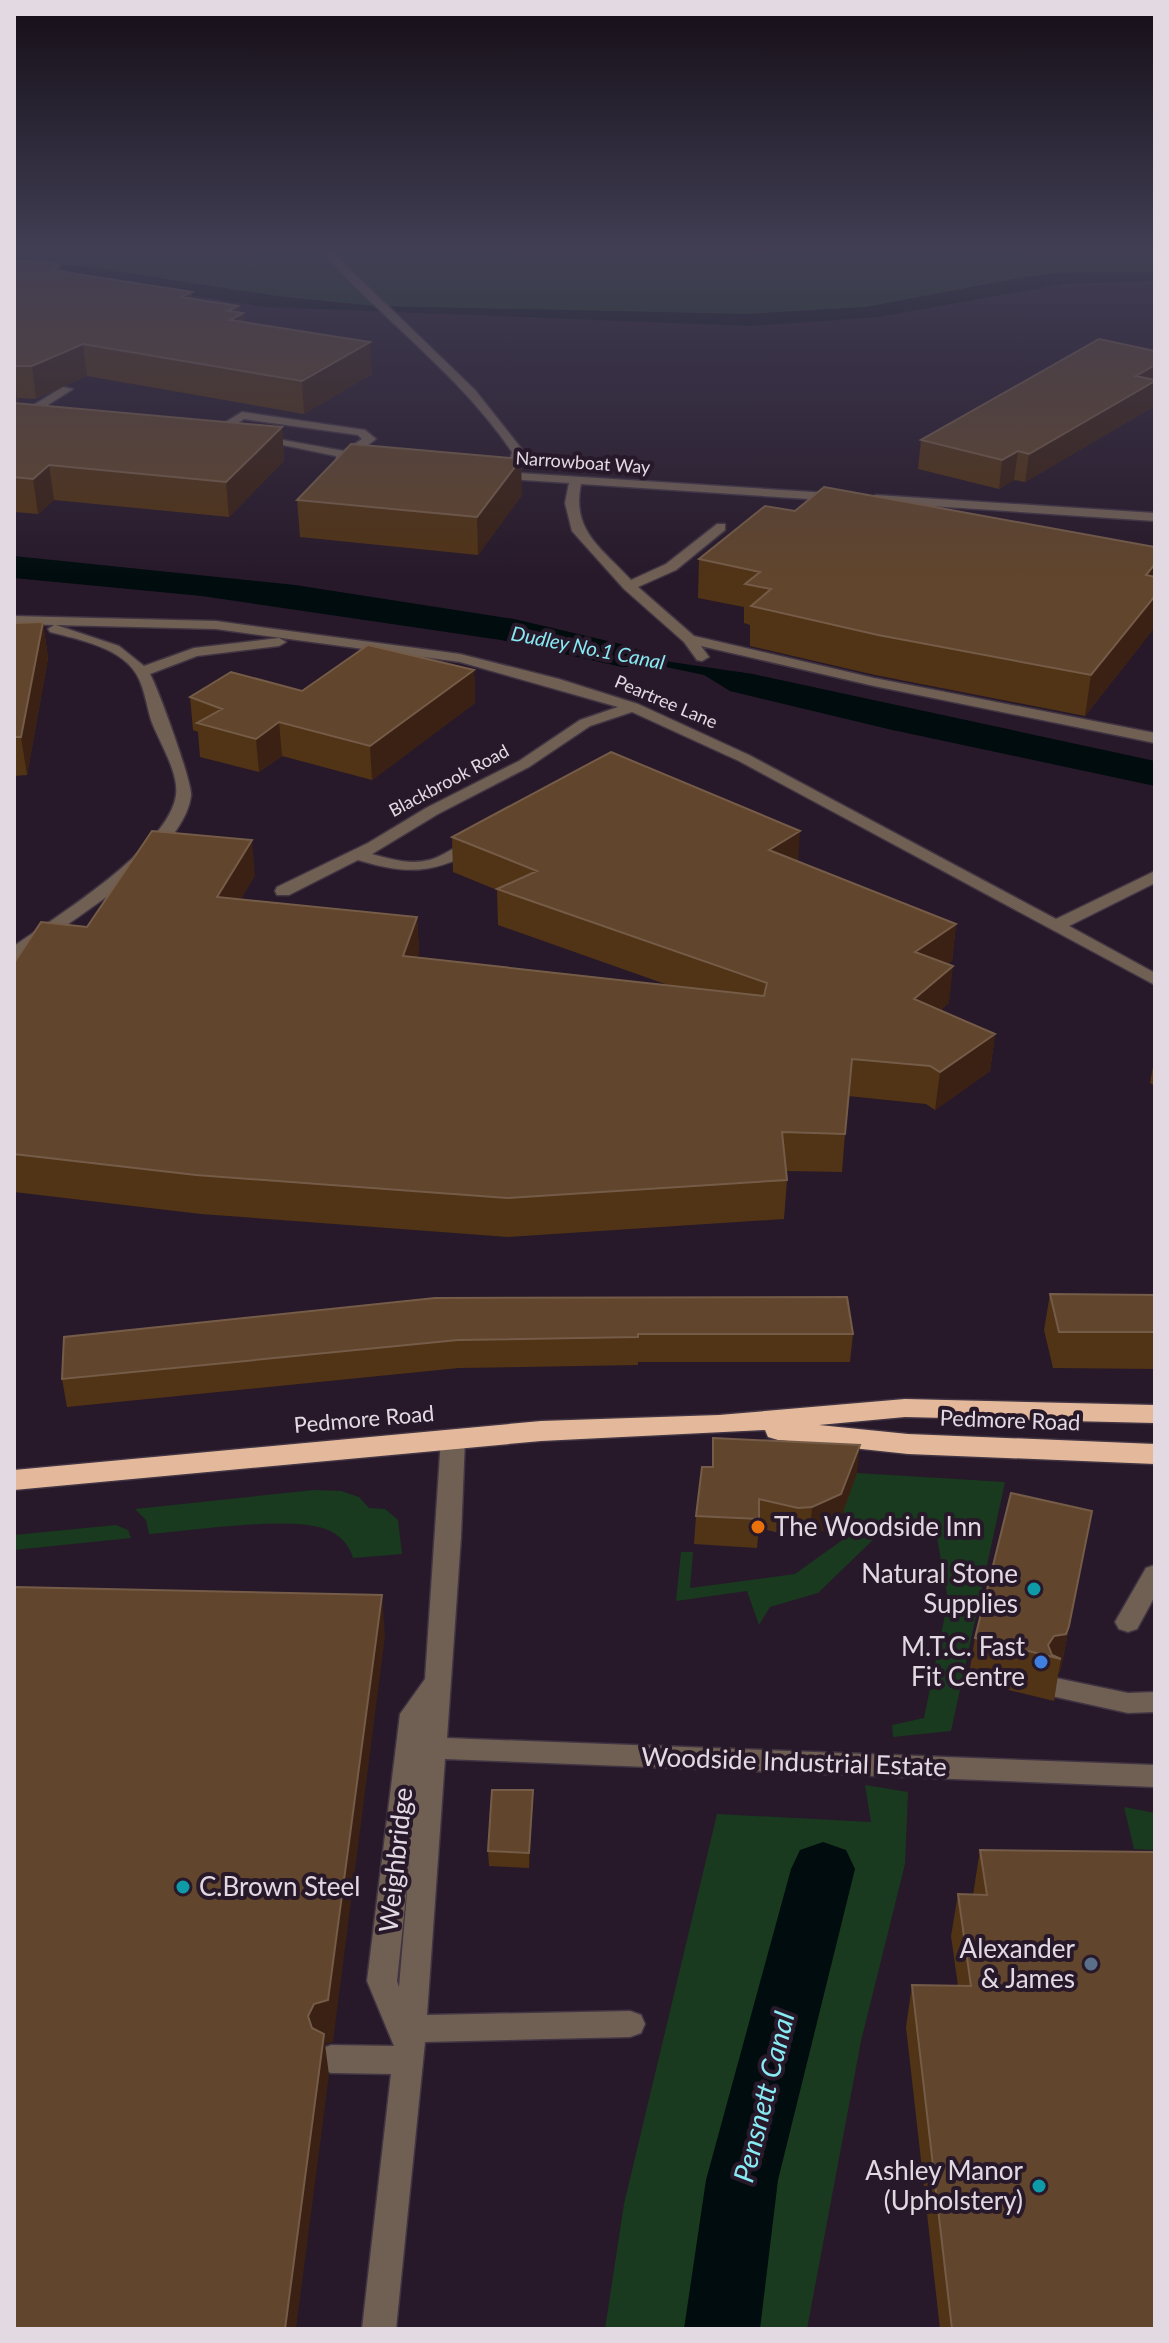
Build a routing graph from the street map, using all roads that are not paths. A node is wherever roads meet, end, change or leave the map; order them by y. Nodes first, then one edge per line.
1 (438, 360) edge
2 (67, 389) edge
3 (70, 409) edge
4 (316, 426) junction
5 (205, 428) edge
6 (218, 431) junction
7 (232, 433) edge
8 (245, 436) edge
9 (286, 443) junction
10 (346, 454) junction
11 (376, 460) edge
12 (335, 464) edge
13 (481, 473) edge
14 (512, 476) junction
15 (576, 481) junction
16 (854, 498) edge
17 (869, 499) edge
18 (1155, 517) edge
19 (721, 527) dead end
20 (629, 586) junction
21 (19, 620) edge
22 (327, 639) junction
23 (689, 639) junction
24 (702, 657) dead end
25 (142, 672) junction
26 (633, 707) junction
27 (1155, 738) edge
28 (498, 833) edge
29 (356, 854) junction
30 (1155, 876) edge
31 (283, 891) dead end
32 (1056, 926) junction
33 (14, 954) edge
34 (1155, 980) edge
35 (1155, 1414) edge
36 (719, 1424) junction
37 (453, 1439) junction
38 (1155, 1454) edge
39 (14, 1480) edge
40 (1155, 1574) edge
41 (1128, 1622) dead end
42 (438, 1681) junction
43 (1056, 1688) edge
44 (1155, 1702) edge
45 (433, 1748) junction
46 (1155, 1776) edge
47 (630, 2024) dead end
48 (409, 2043) junction
49 (331, 2059) dead end
50 (379, 2329) edge

1 - 14 street
2 - 3 street
4 - 6 street
4 - 9 street
4 - 10 street
5 - 6 street
6 - 7 street
8 - 9 street
9 - 10 street
10 - 11 street
10 - 12 street
13 - 14 street, Narrowboat Way
14 - 15 street, Narrowboat Way
15 - 16 street, Narrowboat Way
15 - 20 street
17 - 18 street
19 - 20 street
20 - 23 street
21 - 22 street, Peartree Lane
21 - 25 street
22 - 25 street
22 - 26 street, Peartree Lane
23 - 24 street
23 - 27 street
25 - 33 street
26 - 29 street, Blackbrook Road
26 - 32 street, Peartree Lane
28 - 29 street
29 - 31 street, Blackbrook Road
30 - 32 street
32 - 34 street, Peartree Lane
35 - 36 highway, Pedmore Road
36 - 37 highway, Pedmore Road
36 - 38 highway, Pedmore Road
37 - 39 highway, Pedmore Road
37 - 42 street
40 - 41 street
42 - 45 street
42 - 48 street, Weighbridge
43 - 44 street
45 - 46 street, Woodside Industrial Estate
45 - 48 street
47 - 48 street
48 - 49 street
48 - 50 street

